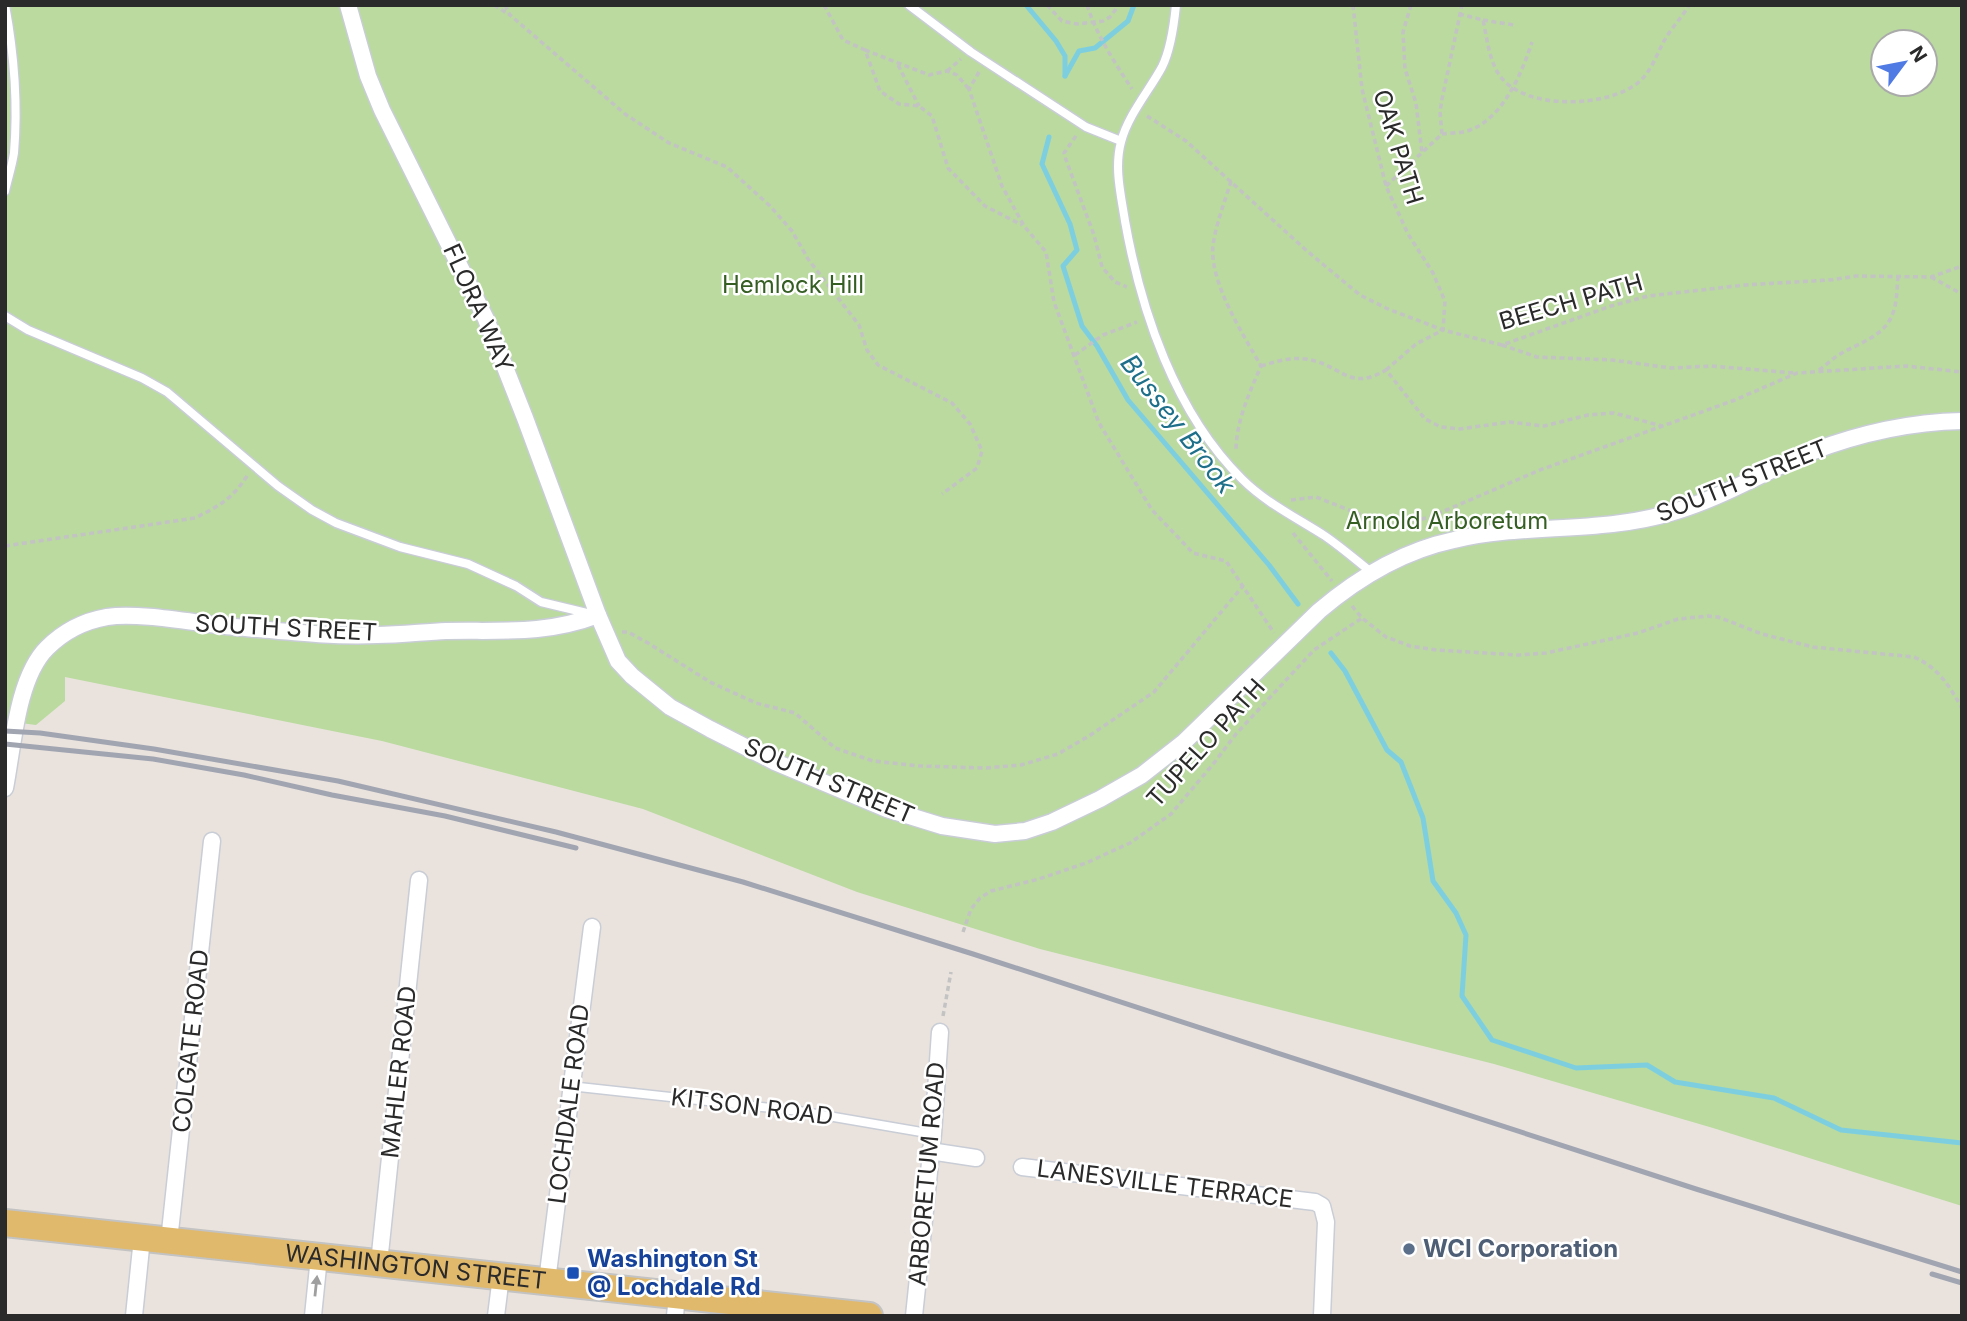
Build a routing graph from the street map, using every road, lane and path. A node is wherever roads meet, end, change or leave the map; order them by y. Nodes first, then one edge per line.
1 (5, 5) edge
2 (348, 5) edge
3 (494, 5) edge
4 (505, 5) edge
5 (824, 5) edge
6 (909, 5) edge
7 (1047, 5) edge
8 (1087, 5) edge
9 (1119, 5) edge
10 (1177, 5) edge
11 (1353, 5) edge
12 (1411, 5) edge
13 (1462, 5) edge
14 (1689, 5) edge
15 (1459, 14) junction
16 (510, 15) junction
17 (1483, 20) junction
18 (1092, 21) junction
19 (1514, 25) dead end
20 (1532, 42) dead end
21 (865, 50) junction
22 (985, 61) junction
23 (897, 63) junction
24 (1513, 88) junction
25 (969, 89) junction
26 (919, 106) junction
27 (1139, 107) junction
28 (1082, 125) junction
29 (1442, 134) junction
30 (1121, 141) junction
31 (1422, 153) junction
32 (1231, 181) junction
33 (1387, 186) junction
34 (5, 191) edge
35 (1024, 226) junction
36 (1962, 266) edge
37 (1931, 277) junction
38 (1898, 278) junction
39 (1140, 290) junction
40 (1962, 294) edge
41 (1146, 313) junction
42 (5, 316) edge
43 (1443, 330) junction
44 (1502, 345) junction
45 (1075, 355) junction
46 (1261, 366) junction
47 (1386, 370) junction
48 (1818, 372) junction
49 (1962, 372) edge
50 (1797, 373) junction
51 (1962, 421) edge
52 (1662, 426) junction
53 (255, 466) junction
54 (1235, 472) junction
55 (942, 494) dead end
56 (1271, 503) junction
57 (5, 546) edge
58 (1371, 572) junction
59 (1331, 580) dead end
60 (1243, 586) junction
61 (1354, 608) dead end
62 (598, 615) junction
63 (1362, 618) junction
64 (606, 633) junction
65 (1286, 641) junction
66 (1962, 708) edge
67 (5, 789) edge
68 (212, 841) dead end
69 (419, 880) dead end
70 (592, 926) dead end
71 (963, 932) dead end
72 (951, 972) dead end
73 (940, 1032) joint
74 (570, 1086) junction
75 (933, 1134) junction
76 (930, 1151) junction
77 (976, 1158) dead end
78 (1023, 1167) dead end
79 (5, 1223) edge
80 (142, 1238) junction
81 (169, 1241) junction
82 (319, 1256) junction
83 (379, 1263) junction
84 (500, 1276) junction
85 (547, 1281) junction
86 (676, 1305) edge
87 (134, 1316) edge
88 (313, 1316) edge
89 (496, 1316) edge
90 (869, 1316) edge
91 (914, 1316) edge
92 (1322, 1316) edge

1 - 34 lane
2 - 62 street, FLORA WAY
3 - 16 path
4 - 16 path
5 - 21 path
6 - 22 lane
7 - 18 path
8 - 18 path
9 - 18 path
10 - 27 lane
11 - 33 path, OAK PATH
12 - 31 path
13 - 15 path
14 - 24 path
15 - 17 path
15 - 29 path
16 - 55 path
17 - 19 path
17 - 24 path
18 - 27 path
20 - 24 path
21 - 23 path
21 - 26 path
22 - 25 path
22 - 28 lane
23 - 25 path
23 - 26 path
24 - 29 path
25 - 35 path
26 - 35 path
27 - 30 lane
27 - 32 path, BEECH PATH
28 - 30 lane
28 - 39 path
29 - 31 path
30 - 39 lane
31 - 33 path
32 - 43 path, BEECH PATH
32 - 46 path
33 - 43 path, OAK PATH
35 - 45 path
36 - 37 path, BEECH PATH
37 - 38 path, BEECH PATH
37 - 40 path
38 - 44 path, BEECH PATH
38 - 48 path
39 - 41 lane
41 - 45 path
41 - 54 lane
42 - 53 lane
43 - 44 path, BEECH PATH
43 - 47 path
44 - 50 path
45 - 60 path
46 - 47 path
46 - 54 path
47 - 52 path
48 - 49 path
48 - 50 path
50 - 52 path
51 - 58 street, SOUTH STREET
52 - 56 path
53 - 57 path
53 - 62 lane
54 - 56 lane
56 - 58 lane
56 - 59 path
58 - 65 street, SOUTH STREET
60 - 64 path
60 - 65 path
61 - 63 path
62 - 64 street, SOUTH STREET
62 - 67 street, SOUTH STREET
63 - 66 path
63 - 71 path, TUPELO PATH
64 - 65 street, SOUTH STREET
68 - 81 street, COLGATE ROAD
69 - 83 street, MAHLER ROAD
70 - 74 street, LOCHDALE ROAD
72 - 73 path
73 - 75 street, ARBORETUM ROAD
74 - 75 lane, KITSON ROAD
74 - 85 street, LOCHDALE ROAD
75 - 76 street, ARBORETUM ROAD
76 - 77 street
76 - 91 street, ARBORETUM ROAD
78 - 92 street, LANESVILLE TERRACE
79 - 80 main road, WASHINGTON STREET
80 - 81 main road, WASHINGTON STREET
80 - 87 street
81 - 82 main road, WASHINGTON STREET
82 - 83 main road, WASHINGTON STREET
88 -> 82 street
83 - 84 main road, WASHINGTON STREET
84 - 85 main road, WASHINGTON STREET
84 - 89 street
85 - 86 main road, WASHINGTON STREET
86 - 90 main road, WASHINGTON STREET

